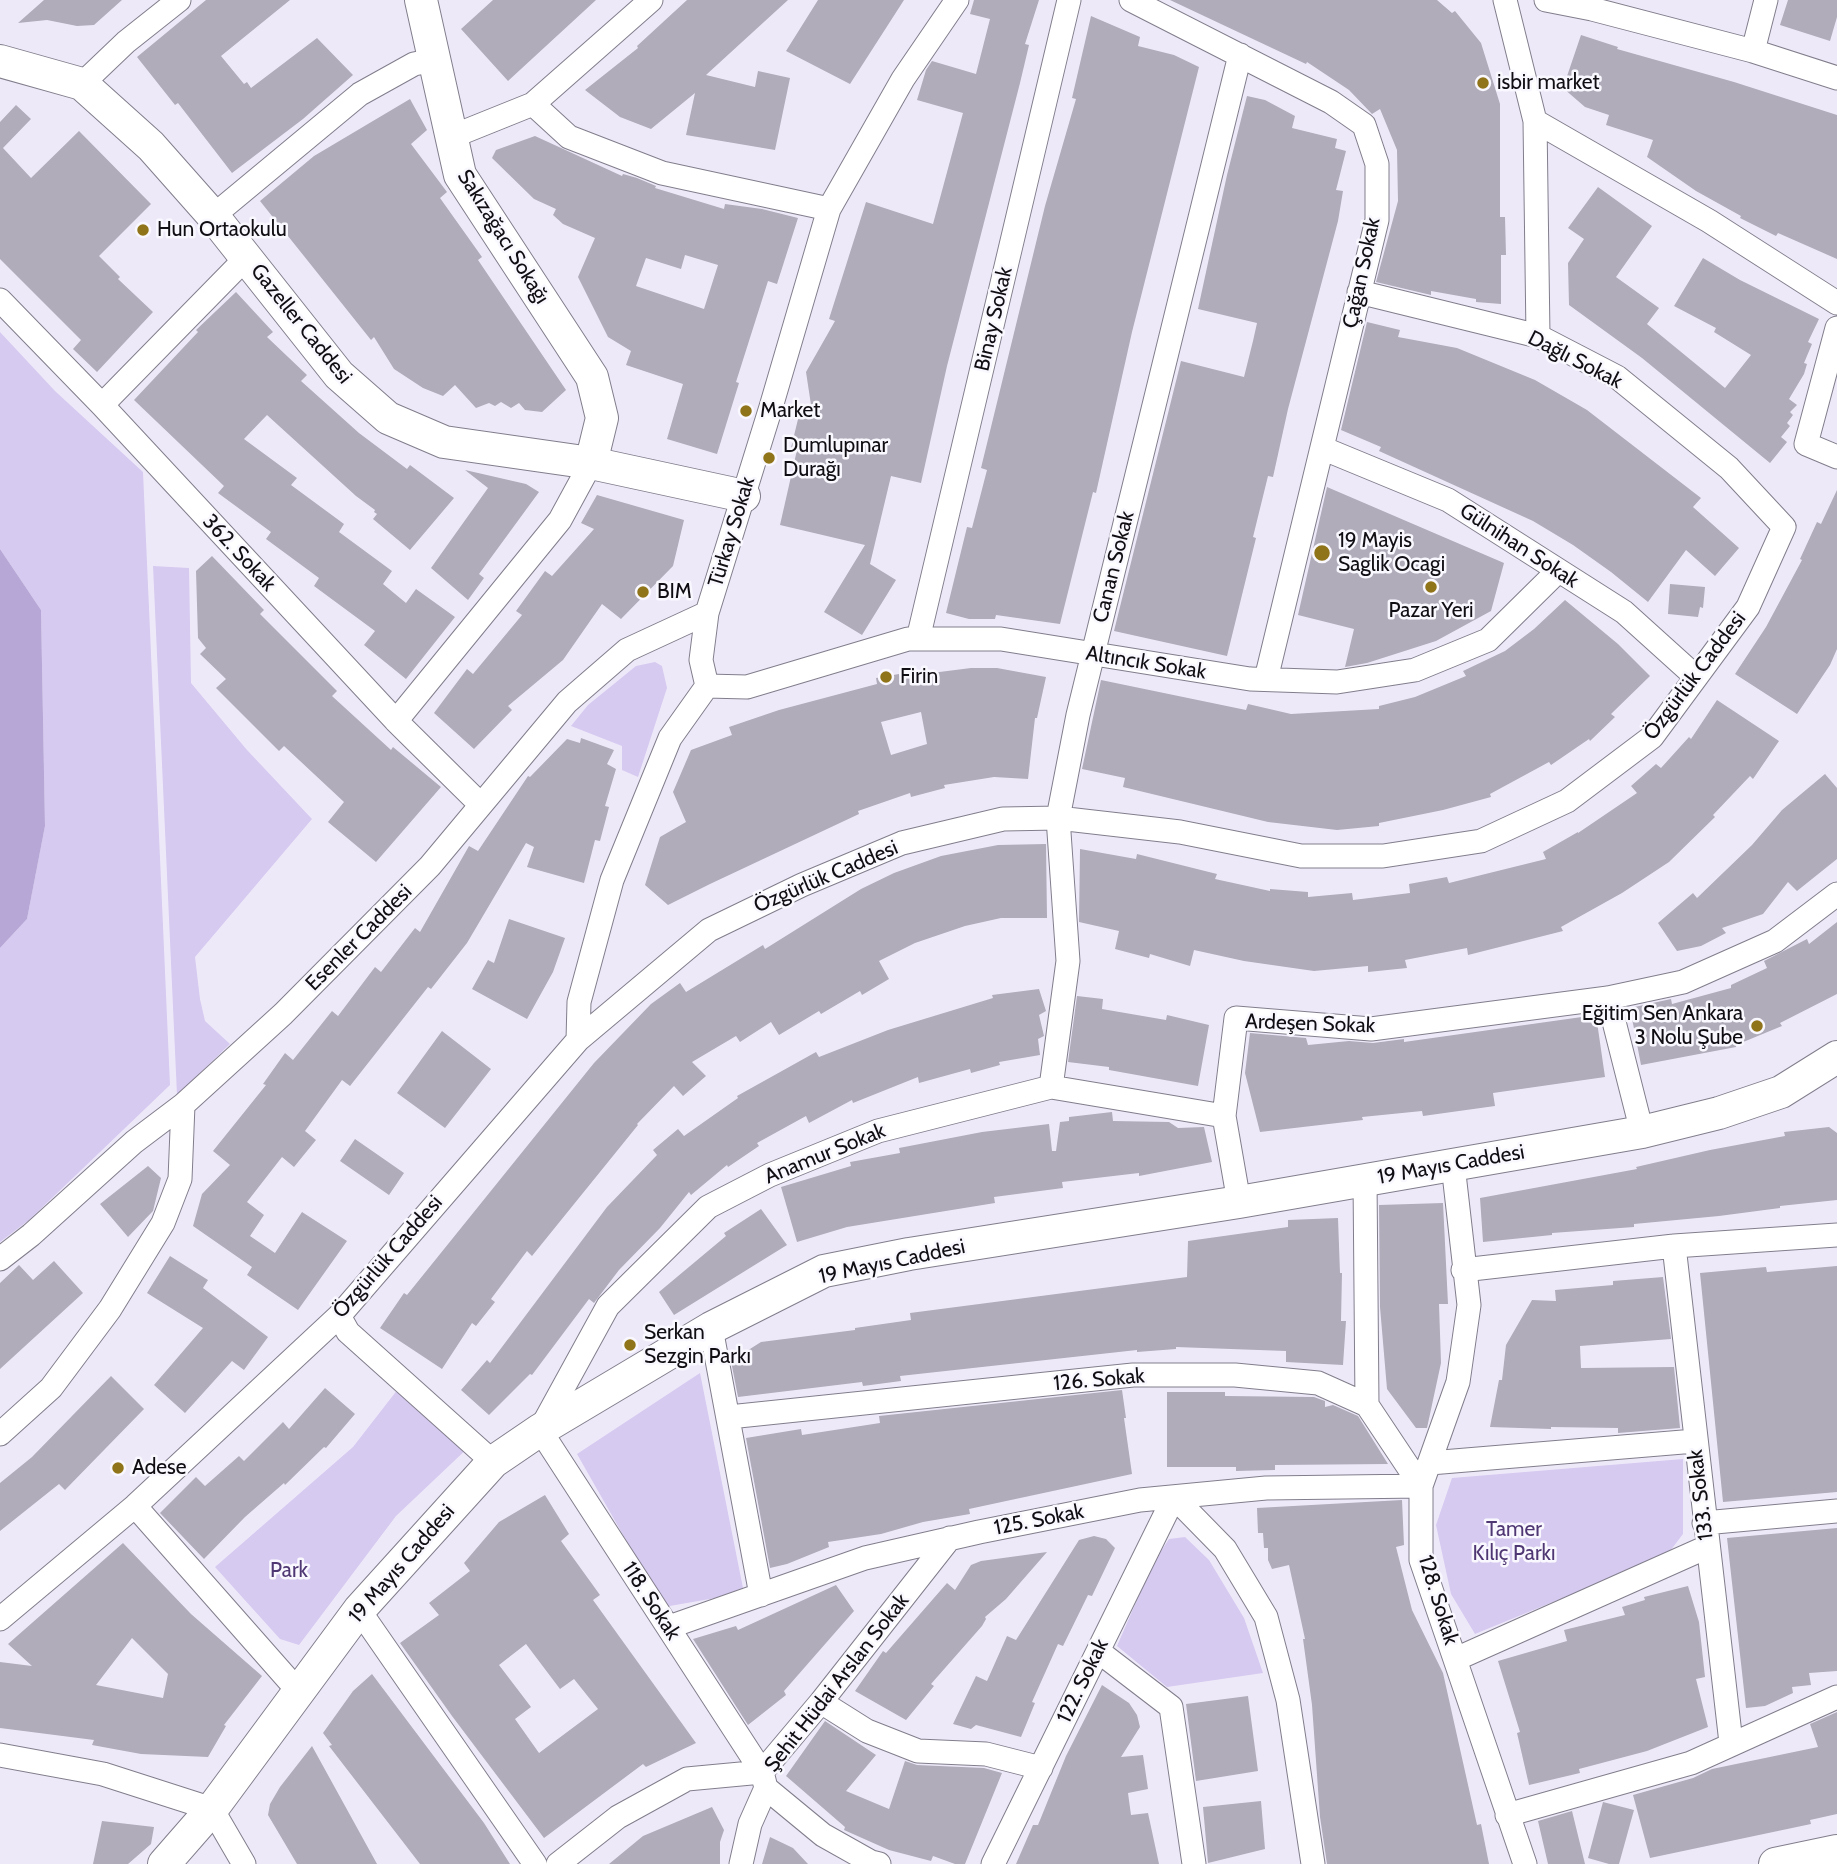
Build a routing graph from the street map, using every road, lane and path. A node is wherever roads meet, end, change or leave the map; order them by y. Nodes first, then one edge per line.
1 (179, 0) edge
2 (421, 0) edge
3 (650, 0) edge
4 (957, 0) edge
5 (1069, 0) edge
6 (1130, 0) edge
7 (1505, 0) edge
8 (1546, 0) edge
9 (1766, 0) edge
10 (1753, 51) junction
11 (1240, 55) junction
12 (434, 60) junction
13 (0, 61) edge
14 (1837, 78) edge
15 (82, 84) junction
16 (533, 104) junction
17 (1535, 121) junction
18 (451, 137) junction
19 (829, 209) junction
20 (213, 216) junction
21 (247, 257) junction
22 (1359, 292) junction
23 (0, 300) edge
24 (1837, 303) edge
25 (1837, 328) edge
26 (1538, 336) junction
27 (102, 405) junction
28 (1322, 448) junction
29 (1837, 457) edge
30 (591, 463) junction
31 (744, 496) junction
32 (1784, 527) joint
33 (1558, 571) junction
34 (707, 614) junction
35 (918, 639) junction
36 (1092, 654) junction
37 (1696, 677) junction
38 (1266, 679) junction
39 (707, 686) junction
40 (396, 722) junction
41 (480, 804) junction
42 (1058, 818) junction
43 (1837, 894) edge
44 (1608, 998) junction
45 (578, 1040) junction
46 (1837, 1057) edge
47 (1051, 1087) junction
48 (183, 1104) junction
49 (1224, 1116) junction
50 (1642, 1132) junction
51 (1453, 1165) junction
52 (1365, 1179) junction
53 (1240, 1202) junction
54 (1837, 1235) edge
55 (1674, 1246) junction
56 (0, 1259) edge
57 (1464, 1270) junction
58 (339, 1315) junction
59 (711, 1328) junction
60 (1367, 1405) junction
61 (729, 1418) junction
62 (540, 1430) junction
63 (0, 1434) edge
64 (1695, 1441) junction
65 (493, 1462) junction
66 (1430, 1463) junction
67 (1422, 1486) junction
68 (1174, 1497) junction
69 (135, 1506) junction
70 (1837, 1511) edge
71 (1704, 1523) junction
72 (950, 1538) junction
73 (1707, 1547) junction
74 (761, 1595) junction
75 (359, 1609) junction
76 (0, 1619) edge
77 (669, 1628) junction
78 (1098, 1651) junction
79 (1456, 1659) junction
80 (299, 1692) junction
81 (1837, 1696) edge
82 (821, 1702) junction
83 (1731, 1743) junction
84 (0, 1755) edge
85 (1041, 1768) junction
86 (764, 1780) junction
87 (212, 1809) junction
88 (1507, 1815) junction
89 (1837, 1851) edge
90 (164, 1864) edge
91 (244, 1864) edge
92 (535, 1864) edge
93 (558, 1864) edge
94 (741, 1864) edge
95 (879, 1864) edge
96 (993, 1864) edge
97 (1194, 1864) edge
98 (1313, 1864) edge
99 (1525, 1864) edge
100 (1778, 1864) edge

1 - 15 street
2 - 12 main road, Sakızağacı Sokağı
3 - 16 street
4 - 19 street, Türkay Sokak
5 - 35 street, Binay Sokak
6 - 11 street, Çağan Sokak
7 - 17 street
8 - 10 street
9 - 10 street
10 - 14 street
11 - 22 street, Çağan Sokak
11 - 36 street, Canan Sokak
12 - 18 main road, Sakızağacı Sokağı
12 - 20 street
13 - 15 main road, Gazeller Caddesi
15 - 20 main road, Gazeller Caddesi
16 - 18 street
16 - 19 street
17 - 24 street
17 - 26 street
18 - 30 main road, Sakızağacı Sokağı
19 - 31 street, Türkay Sokak
20 - 21 main road, Gazeller Caddesi
21 - 27 street
21 - 30 main road, Gazeller Caddesi
22 - 26 street, Dağlı Sokak
22 - 28 street, Çağan Sokak
23 - 27 street, 362. Sokak
25 - 29 street
26 - 32 street, Dağlı Sokak
27 - 40 street, 362. Sokak
28 - 33 street, Gülnihan Sokak
28 - 38 street, Çağan Sokak
30 - 31 main road, Gazeller Caddesi
30 - 40 street
31 - 34 street, Türkay Sokak
32 - 37 street, Özgürlük Caddesi
33 - 37 street, Gülnihan Sokak
33 - 38 street, Altıncık Sokak
34 - 39 street, Türkay Sokak
34 - 41 street, Esenler Caddesi
35 - 36 street, Altıncık Sokak
35 - 39 street, Altıncık Sokak
36 - 38 street, Altıncık Sokak
36 - 42 street, Canan Sokak
37 - 42 street, Özgürlük Caddesi
39 - 45 street
40 - 41 street, 362. Sokak
41 - 48 street, Esenler Caddesi
42 - 45 street, Özgürlük Caddesi
42 - 47 street, Canan Sokak
43 - 44 street, Ardeşen Sokak
44 - 49 street, Ardeşen Sokak
44 - 50 street
45 - 58 street, Özgürlük Caddesi
46 - 50 main road, 19 Mayıs Caddesi
47 - 49 street, Anamur Sokak
47 - 62 street, Anamur Sokak
48 - 56 street, Esenler Caddesi
48 - 63 street
49 - 53 street, Ardeşen Sokak
50 - 51 main road, 19 Mayıs Caddesi
51 - 52 main road, 19 Mayıs Caddesi
51 - 57 street, 128. Sokak
52 - 53 main road, 19 Mayıs Caddesi
52 - 60 street
53 - 59 main road, 19 Mayıs Caddesi
54 - 55 street
55 - 57 street
55 - 64 street, 133. Sokak
57 - 66 street, 128. Sokak
58 - 65 street
58 - 69 street, Özgürlük Caddesi
59 - 61 street
59 - 62 main road, 19 Mayıs Caddesi
60 - 61 street, 126. Sokak
60 - 67 street
61 - 74 street
62 - 65 main road, 19 Mayıs Caddesi
62 - 77 street, 118. Sokak
64 - 66 street
64 - 71 street, 133. Sokak
65 - 75 main road, 19 Mayıs Caddesi
66 - 67 street, 128. Sokak
67 - 68 street, 125. Sokak
67 - 79 street, 128. Sokak
68 - 72 street, 125. Sokak
68 - 78 street, 122. Sokak
68 - 98 street
69 - 76 street, Özgürlük Caddesi
69 - 80 street
70 - 71 street
71 - 73 street, 133. Sokak
72 - 74 street, 125. Sokak
72 - 82 street, Şehit Hüdai Arslan Sokak
73 - 79 street
73 - 83 street, 133. Sokak
74 - 77 street, 125. Sokak
75 - 80 main road, 19 Mayıs Caddesi
75 - 92 street
77 - 86 street, 118. Sokak
78 - 85 street, 122. Sokak
78 - 97 street
79 - 88 street, 128. Sokak
80 - 87 main road, 19 Mayıs Caddesi
81 - 83 street
82 - 85 street
82 - 86 street, Şehit Hüdai Arslan Sokak
83 - 88 street
84 - 87 street
85 - 96 street, 122. Sokak
86 - 93 street
86 - 94 street
86 - 95 street, Şehit Hüdai Arslan Sokak
87 - 90 main road, 19 Mayıs Caddesi
87 - 91 street
88 - 99 street, 128. Sokak
89 - 100 main road

